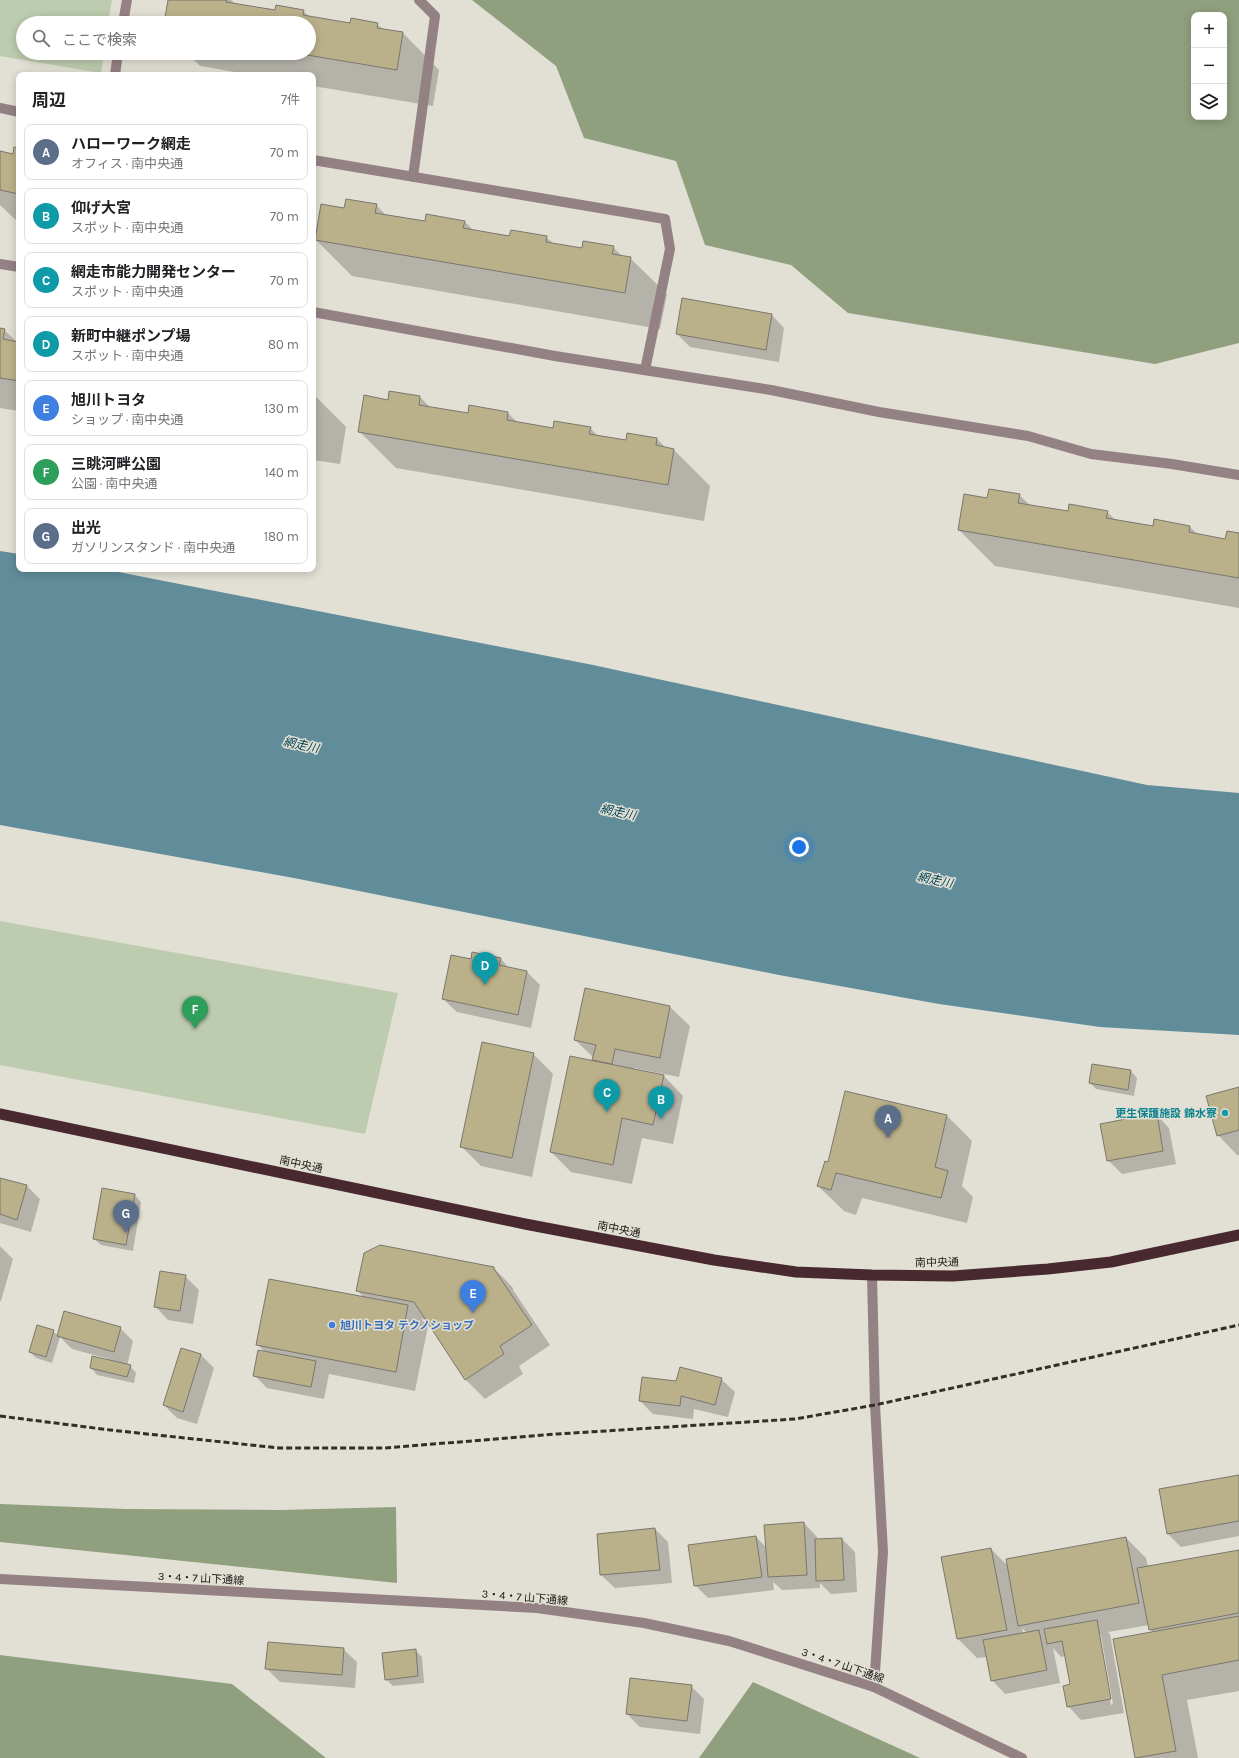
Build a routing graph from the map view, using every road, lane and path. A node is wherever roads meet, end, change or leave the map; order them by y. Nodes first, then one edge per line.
1 (127, 0) edge
2 (418, 0) edge
3 (124, 16) edge
4 (117, 60) edge
5 (115, 72) edge
6 (0, 108) edge
7 (16, 111) edge
8 (316, 161) edge
9 (413, 177) junction
10 (0, 264) edge
11 (16, 267) edge
12 (316, 313) edge
13 (645, 370) junction
14 (1239, 475) edge
15 (0, 1114) edge
16 (1239, 1236) edge
17 (872, 1275) junction
18 (0, 1579) edge
19 (874, 1687) junction
20 (1022, 1758) edge

1 - 3 street
2 - 9 street
4 - 5 street
6 - 7 street
8 - 9 street
9 - 13 street
10 - 11 street
12 - 13 street
13 - 14 street
15 - 17 highway, 南中央通
16 - 17 highway, 南中央通
17 - 19 street
18 - 19 street, 3・4・7 山下通線
19 - 20 street, 3・4・7 山下通線

